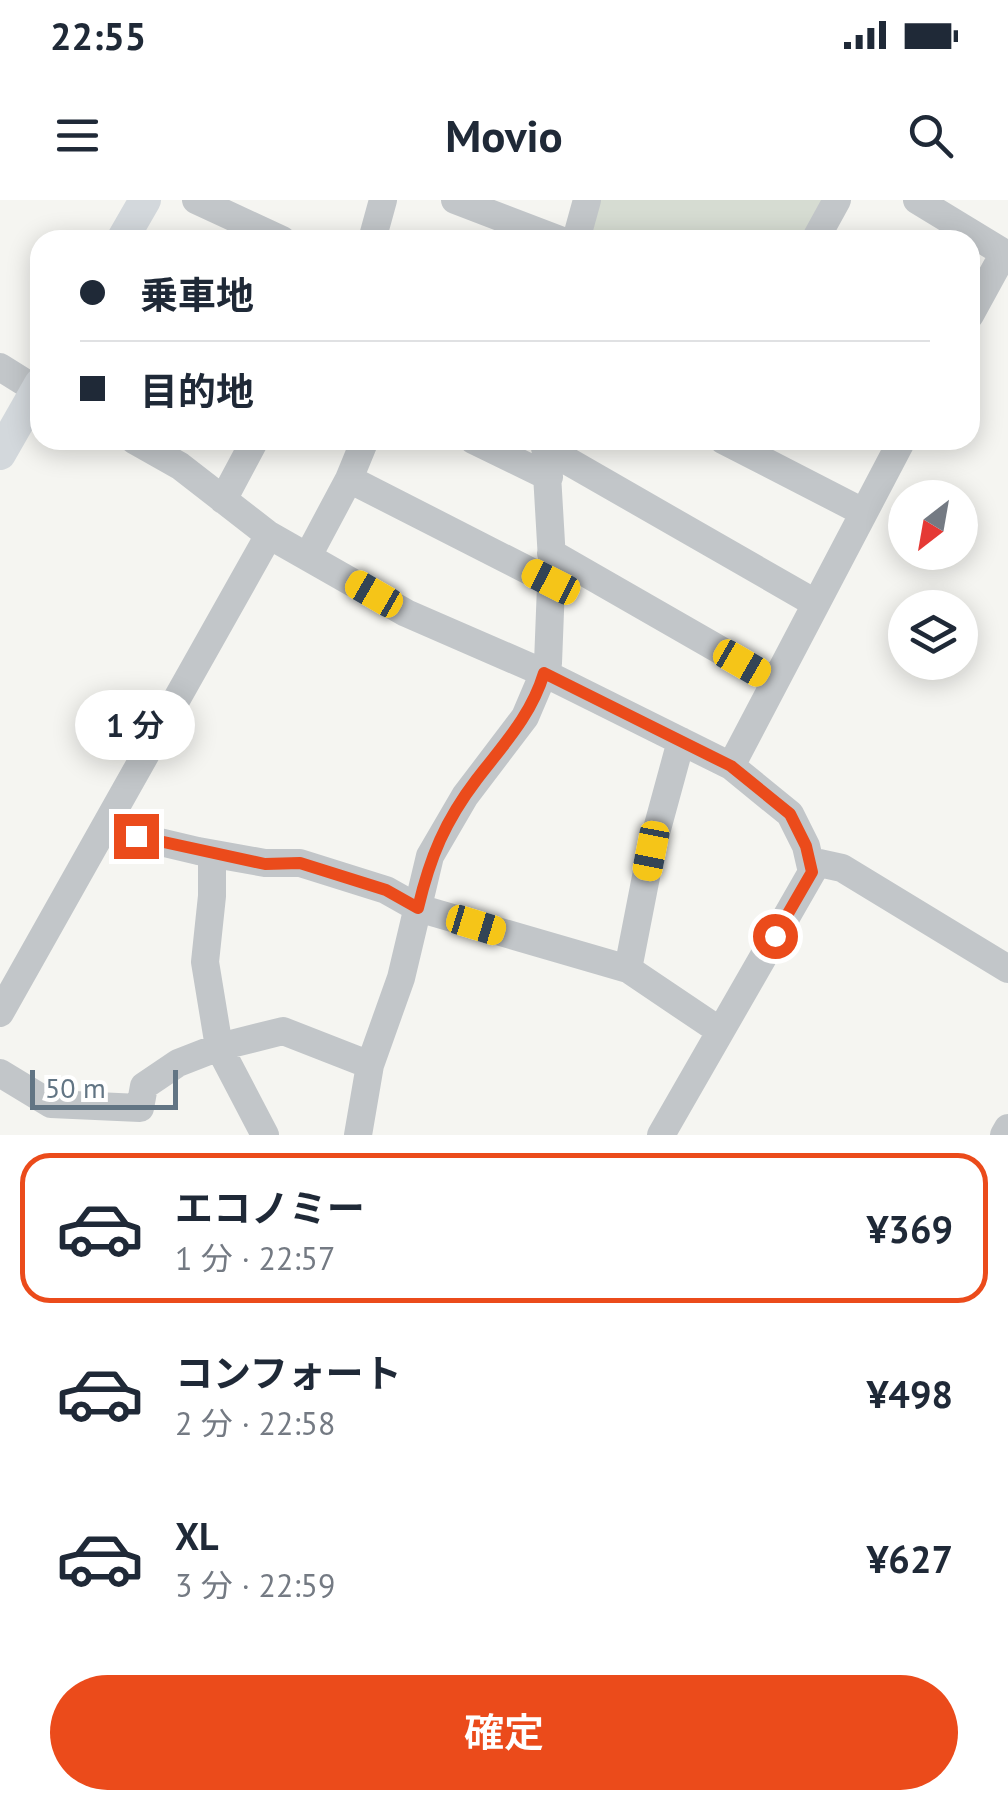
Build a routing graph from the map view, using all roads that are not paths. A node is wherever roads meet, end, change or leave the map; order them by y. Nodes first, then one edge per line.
1 (146, 200) edge
2 (196, 200) edge
3 (383, 200) edge
4 (455, 200) edge
5 (586, 200) edge
6 (836, 200) edge
7 (917, 200) edge
8 (128, 230) edge
9 (260, 230) edge
10 (375, 230) edge
11 (534, 230) edge
12 (578, 230) edge
13 (821, 230) edge
14 (967, 230) edge
15 (980, 238) edge
16 (980, 296) edge
17 (0, 367) edge
18 (30, 384) edge
19 (30, 404) edge
20 (154, 450) edge
21 (250, 450) edge
22 (361, 450) edge
23 (494, 450) edge
24 (546, 450) edge
25 (555, 450) edge
26 (742, 450) edge
27 (897, 450) edge
28 (0, 454) edge
29 (549, 477) junction
30 (349, 479) junction
31 (224, 500) junction
32 (864, 512) junction
33 (270, 534) junction
34 (552, 553) junction
35 (308, 556) junction
36 (551, 582) junction
37 (816, 602) junction
38 (544, 673) junction
39 (774, 681) junction
40 (681, 741) junction
41 (731, 766) junction
42 (106, 829) junction
43 (212, 854) junction
44 (810, 861) junction
45 (418, 908) junction
46 (1008, 968) edge
47 (628, 969) junction
48 (0, 1013) edge
49 (720, 1031) junction
50 (218, 1047) junction
51 (370, 1065) junction
52 (0, 1072) edge
53 (1008, 1128) edge
54 (265, 1135) edge
55 (358, 1135) edge
56 (661, 1135) edge
57 (1004, 1135) edge

1 - 8 main road
2 - 9 street
3 - 10 street
4 - 11 street
5 - 12 street
6 - 13 street
7 - 14 street
15 - 16 street
17 - 18 street
19 - 28 main road
20 - 31 street
21 - 31 street
22 - 30 street
23 - 29 street
24 - 29 street
25 - 37 street
26 - 32 street
27 - 32 street
29 - 34 street
30 - 35 street
30 - 36 street
31 - 33 street
32 - 37 street
33 - 35 street
33 - 42 street
34 - 36 street
34 - 39 street
35 - 38 street
36 - 38 street
37 - 39 street
38 - 40 street
38 - 45 street
39 - 41 street
40 - 41 street
40 - 47 street
41 - 44 street
42 - 43 street
42 - 48 street
43 - 45 street
43 - 50 street
44 - 46 street
44 - 49 street
45 - 47 street
45 - 51 street
47 - 49 street
49 - 56 street
50 - 51 street
50 - 52 street
50 - 54 street
51 - 55 street
53 - 57 street

